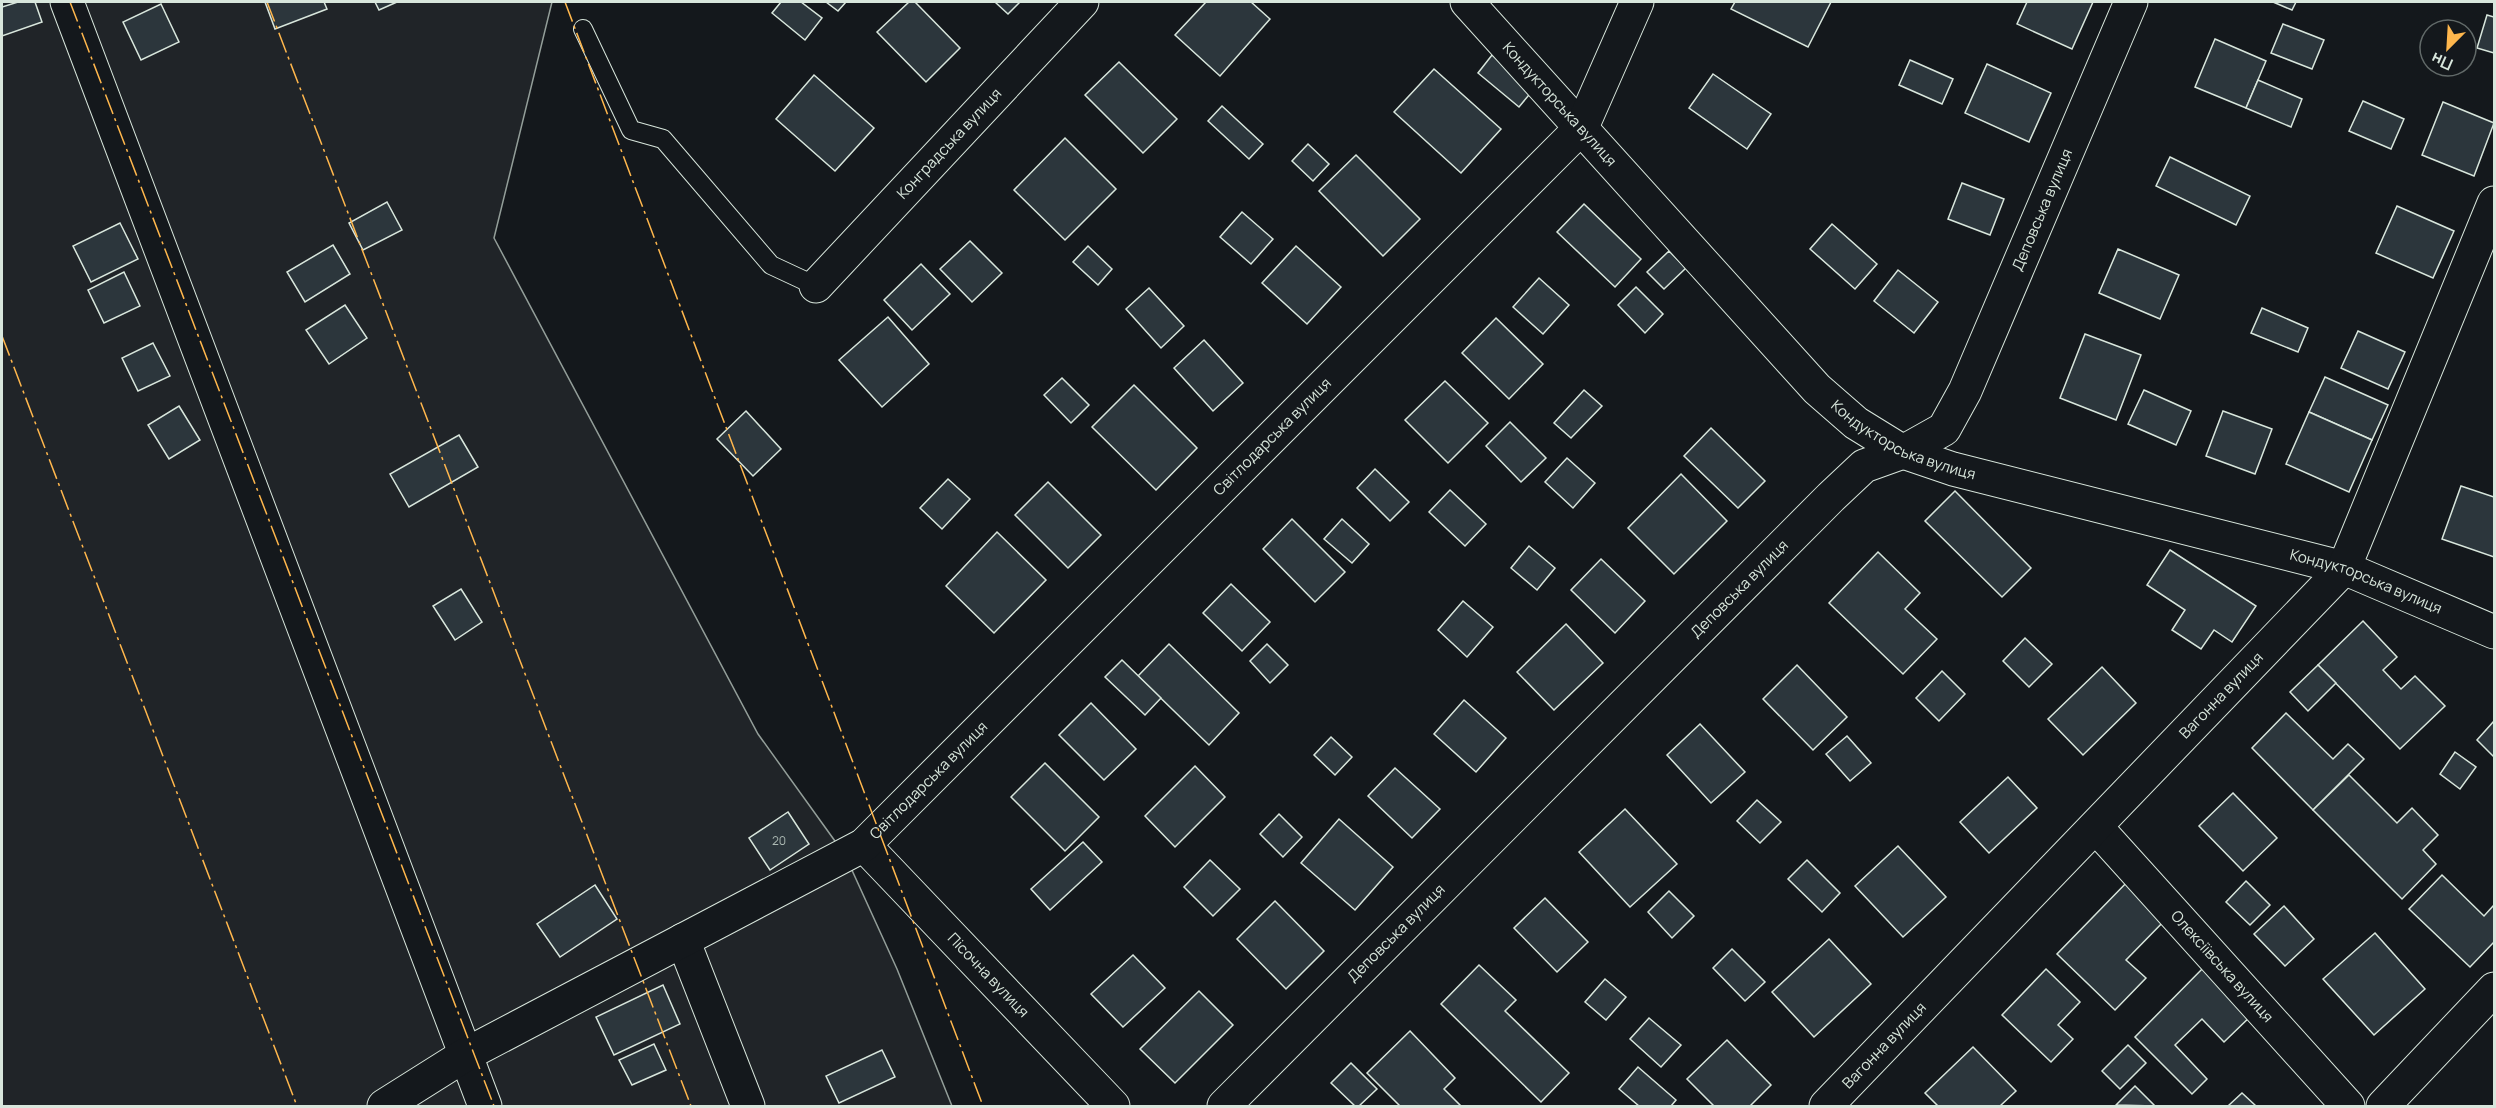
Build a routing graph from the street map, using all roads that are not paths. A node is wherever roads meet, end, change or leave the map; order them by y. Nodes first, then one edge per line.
1 (67, 2) edge
2 (1082, 2) edge
3 (1467, 2) edge
4 (1637, 2) edge
5 (2131, 2) edge
6 (584, 29) dead end
7 (1582, 127) junction
8 (2494, 203) edge
9 (816, 286) joint
10 (1903, 452) junction
11 (2344, 568) junction
12 (2494, 632) edge
13 (2096, 827) junction
14 (864, 845) junction
15 (683, 940) junction
16 (2494, 989) edge
17 (465, 1055) junction
18 (384, 1107) edge
19 (485, 1107) edge
20 (748, 1107) edge
21 (1113, 1107) edge
22 (1224, 1107) edge
23 (1826, 1107) edge
24 (2348, 1107) edge
25 (2384, 1107) edge

1 - 17 street
2 - 9 street, Конградська вулиця
3 - 7 street, Кондукторська вулиця
4 - 7 street, Світлодарська вулиця
5 - 10 street, Деповська вулиця
6 - 9 lane
7 - 10 street, Кондукторська вулиця
7 - 14 street, Світлодарська вулиця
8 - 11 street, Вагонна вулиця
10 - 11 street, Кондукторська вулиця
10 - 22 street, Деповська вулиця
11 - 12 street, Кондукторська вулиця
11 - 13 street, Вагонна вулиця
13 - 23 street, Вагонна вулиця
13 - 24 street, Олексіївська вулиця
14 - 15 street, Світлодарська вулиця
14 - 21 street, Пісочна вулиця
15 - 17 street, Світлодарська вулиця
15 - 20 street
16 - 25 street
17 - 18 street, Світлодарська вулиця
17 - 19 street

